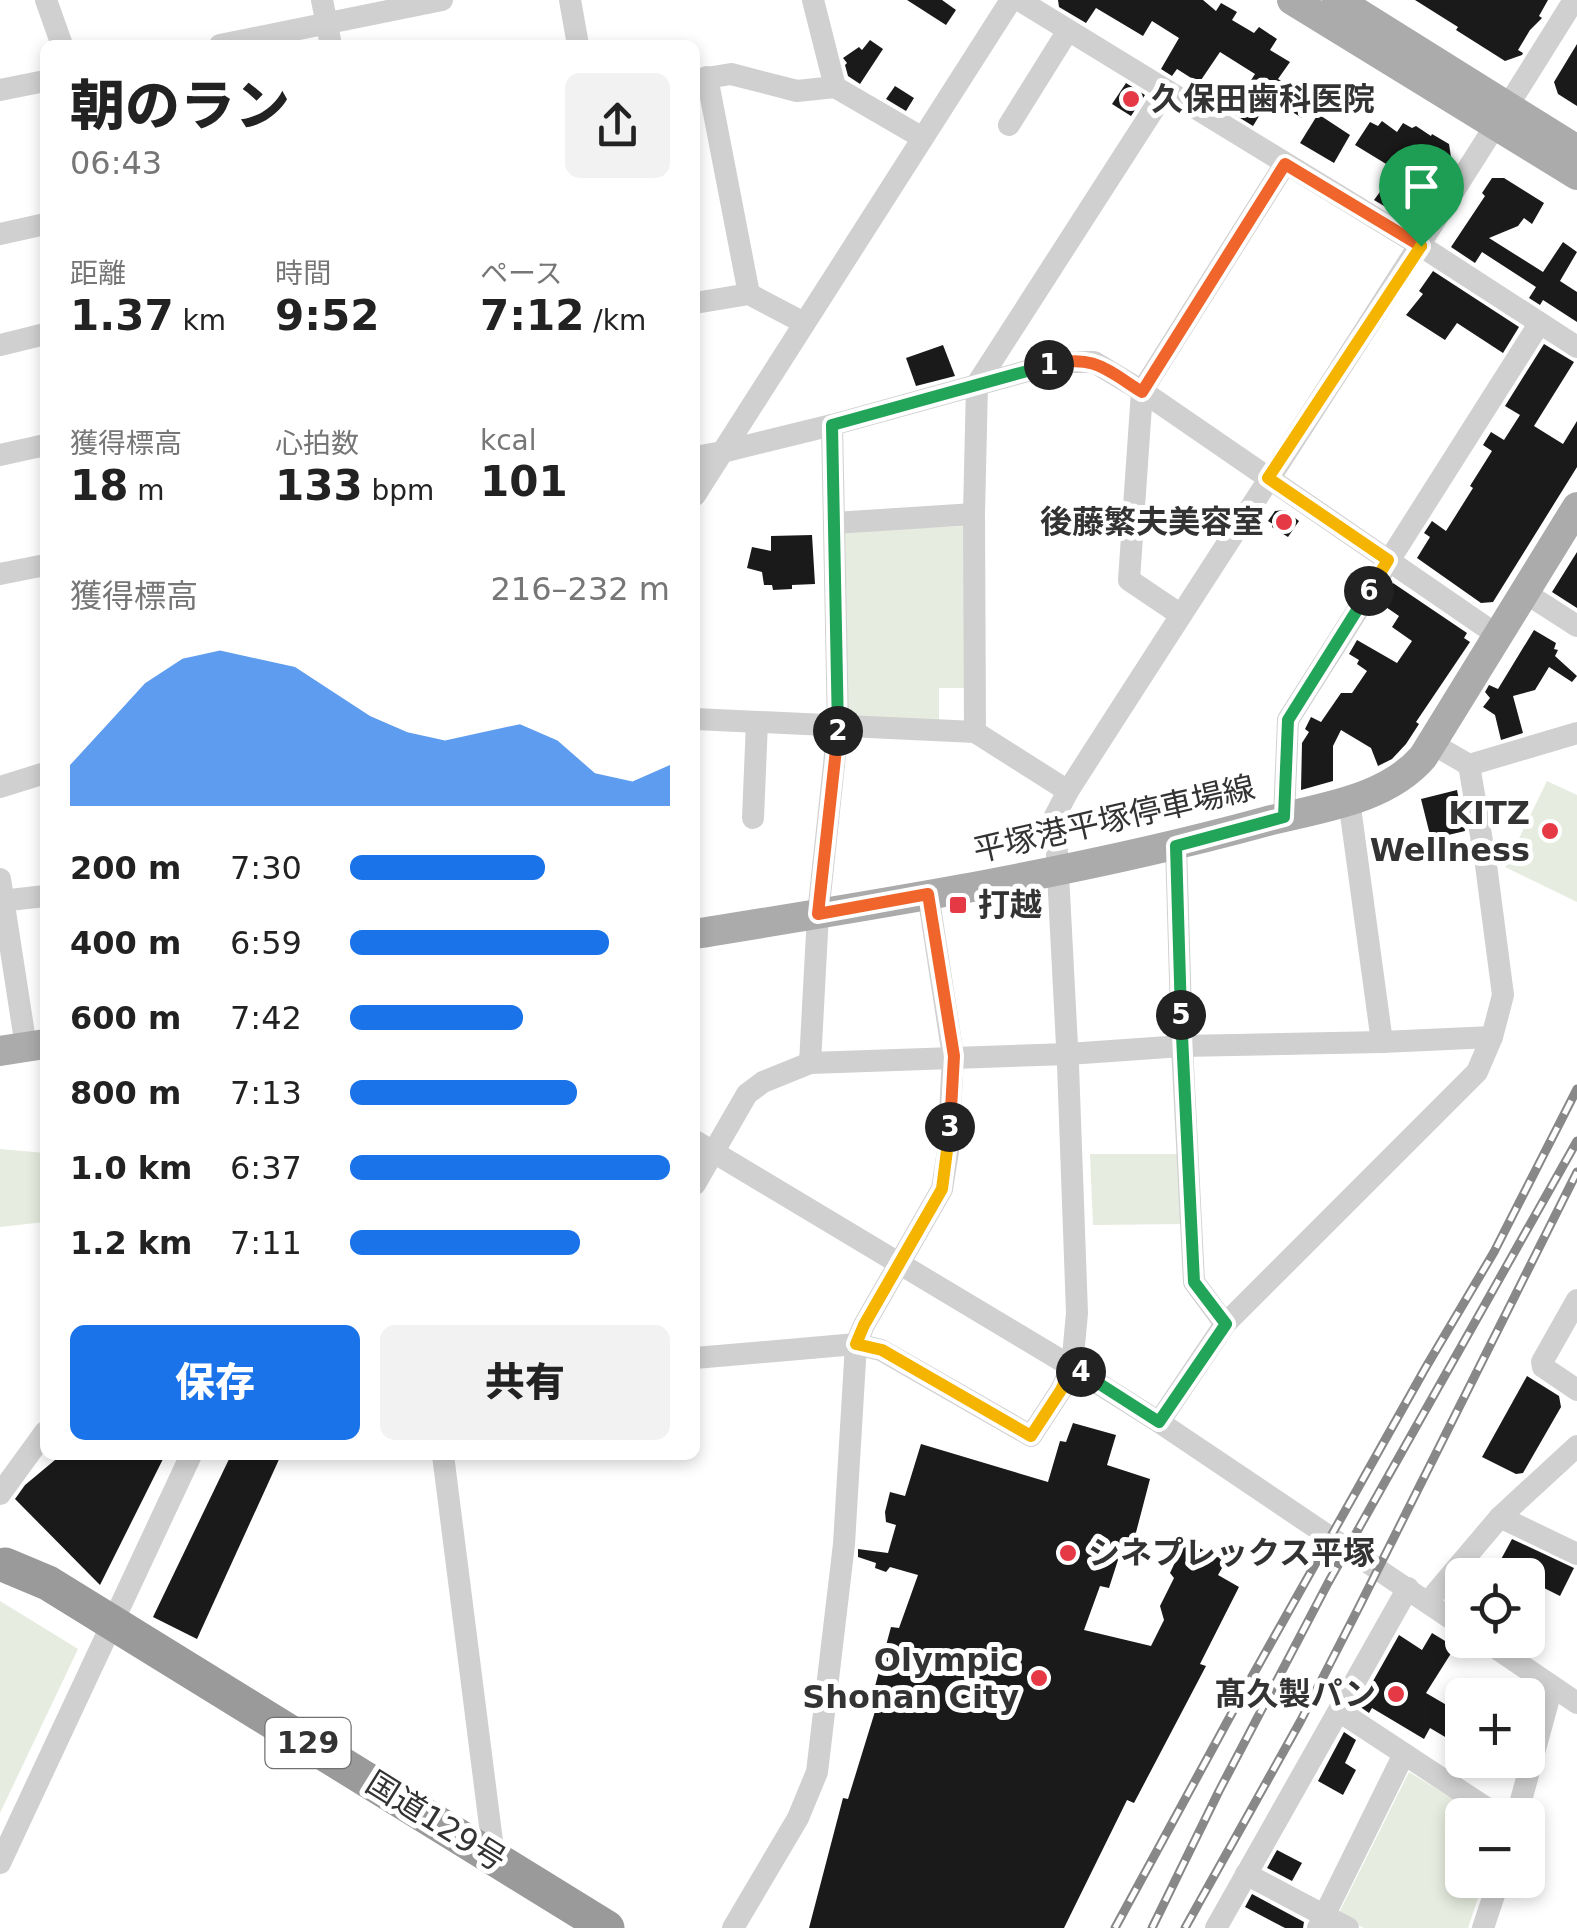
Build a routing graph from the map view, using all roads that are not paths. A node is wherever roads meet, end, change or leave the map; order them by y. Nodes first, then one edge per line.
1 (46, 0) edge
2 (442, 0) edge
3 (570, 0) edge
4 (812, 0) edge
5 (1011, 0) edge
6 (1019, 0) edge
7 (1292, 0) edge
8 (1337, 0) edge
9 (1574, 0) edge
10 (327, 23) edge
11 (1067, 32) junction
12 (60, 40) edge
13 (244, 40) edge
14 (577, 40) edge
15 (701, 79) edge
16 (40, 82) edge
17 (834, 87) junction
18 (0, 90) edge
19 (1166, 90) junction
20 (1502, 116) junction
21 (1010, 124) dead end
22 (922, 137) junction
23 (1577, 150) edge
24 (1285, 164) junction
25 (1577, 175) edge
26 (40, 225) edge
27 (0, 234) edge
28 (1421, 246) junction
29 (749, 294) junction
30 (700, 302) edge
31 (804, 323) junction
32 (1539, 324) junction
33 (40, 335) edge
34 (0, 345) edge
35 (1577, 347) edge
36 (977, 384) junction
37 (1142, 392) junction
38 (832, 425) junction
39 (40, 445) edge
40 (722, 452) junction
41 (0, 455) edge
42 (700, 456) edge
43 (1268, 478) junction
44 (700, 487) edge
45 (1577, 506) edge
46 (974, 514) junction
47 (834, 523) junction
48 (1388, 560) junction
49 (40, 565) edge
50 (1, 569) edge
51 (1524, 592) junction
52 (1181, 615) junction
53 (1577, 626) edge
54 (1498, 635) junction
55 (700, 719) edge
56 (757, 722) junction
57 (838, 727) junction
58 (975, 732) junction
59 (1577, 733) edge
60 (1432, 743) junction
61 (1469, 765) junction
62 (40, 775) edge
63 (0, 787) edge
64 (1068, 791) junction
65 (1348, 800) junction
66 (1284, 817) junction
67 (753, 818) dead end
68 (1176, 846) junction
69 (1057, 872) junction
70 (1, 893) edge
71 (928, 894) junction
72 (40, 896) edge
73 (818, 914) junction
74 (700, 933) edge
75 (1492, 1037) junction
76 (1382, 1042) junction
77 (1182, 1046) junction
78 (24, 1047) edge
79 (1068, 1054) junction
80 (954, 1056) junction
81 (810, 1063) junction
82 (704, 1147) edge
83 (900, 1264) junction
84 (1577, 1300) edge
85 (1226, 1324) junction
86 (856, 1344) junction
87 (700, 1358) edge
88 (1072, 1366) junction
89 (1577, 1390) edge
90 (1159, 1422) junction
91 (40, 1439) edge
92 (1577, 1446) edge
93 (189, 1460) edge
94 (445, 1460) edge
95 (0, 1494) edge
96 (1500, 1517) junction
97 (1577, 1554) edge
98 (2, 1564) edge
99 (1408, 1588) junction
100 (1428, 1602) junction
101 (1445, 1614) edge
102 (108, 1631) junction
103 (1511, 1658) edge
104 (1552, 1686) junction
105 (1577, 1703) edge
106 (1339, 1711) junction
107 (1404, 1754) junction
108 (1471, 1798) edge
109 (1522, 1798) edge
110 (0, 1863) edge
111 (495, 1867) junction
112 (1246, 1874) junction
113 (1497, 1898) edge
114 (1321, 1922) edge
115 (1493, 1924) edge
116 (576, 1928) edge
117 (608, 1928) edge
118 (732, 1928) edge
119 (1216, 1928) edge
120 (1348, 1928) edge

1 - 12 street
2 - 10 street
3 - 14 street
4 - 17 street
5 - 22 street
6 - 11 street
7 - 20 main road
8 - 20 main road
9 - 20 street
10 - 13 street
11 - 19 street
11 - 21 street
15 - 17 street
15 - 29 street
16 - 18 street
17 - 22 street
19 - 24 street
19 - 36 street
20 - 23 main road
20 - 25 main road
20 - 28 street
22 - 31 street
24 - 28 street
24 - 37 street
26 - 27 street
28 - 32 street
28 - 43 street
29 - 30 street
29 - 31 street
31 - 40 street
32 - 35 street
32 - 48 street
33 - 34 street
36 - 37 street
36 - 38 street
36 - 46 street
37 - 43 street
37 - 52 street
38 - 40 street
38 - 47 street
39 - 41 street
40 - 42 street
40 - 44 street
43 - 48 street
43 - 52 street
45 - 51 main road, 平塚港平塚停車場線
46 - 47 street
46 - 58 street
47 - 57 street
48 - 54 street
48 - 66 street
49 - 50 street
51 - 53 street
51 - 54 main road, 平塚港平塚停車場線
52 - 64 street
54 - 60 main road, 平塚港平塚停車場線
55 - 56 street
56 - 57 street
56 - 67 street
57 - 58 street
57 - 73 street
58 - 64 street
59 - 61 street
60 - 61 street
60 - 65 main road, 平塚港平塚停車場線
61 - 75 street
62 - 63 street
64 - 69 street
65 - 66 main road, 平塚港平塚停車場線
65 - 76 street
66 - 68 main road, 平塚港平塚停車場線
68 - 69 main road, 平塚港平塚停車場線
68 - 77 street
69 - 71 main road, 平塚港平塚停車場線
69 - 79 street
70 - 72 street
70 - 78 street
71 - 73 main road, 平塚港平塚停車場線
71 - 80 street
73 - 74 main road, 平塚港平塚停車場線
73 - 81 street
75 - 76 street
75 - 85 street
76 - 77 street
77 - 79 street
77 - 85 street
79 - 80 street
79 - 88 street
80 - 81 street
80 - 83 street
81 - 82 street
82 - 83 street
83 - 86 street
83 - 88 street
84 - 89 street
85 - 90 street
86 - 87 street
86 - 88 street
86 - 118 street
88 - 90 street
90 - 99 street
91 - 95 street
92 - 96 street
93 - 102 street
94 - 111 street
96 - 97 street
96 - 100 street
98 - 102 highway, 国道129号 / 129
99 - 100 street
99 - 106 street
100 - 101 street
102 - 110 street
102 - 111 highway, 国道129号 / 129
103 - 104 street
104 - 105 street
104 - 109 street
106 - 107 street
106 - 112 street
107 - 108 street
107 - 114 street
111 - 116 highway, 国道129号 / 129
111 - 117 highway, 国道129号 / 129
112 - 114 street
112 - 119 street
113 - 115 street
114 - 120 street

